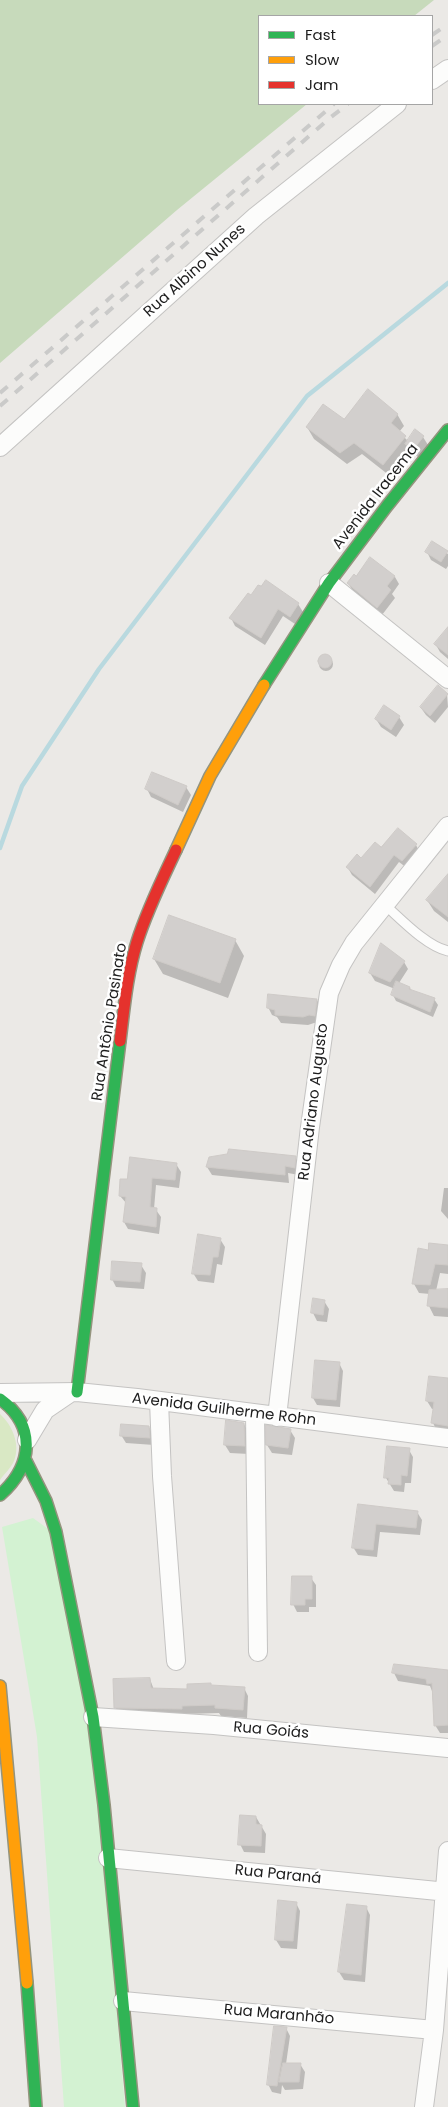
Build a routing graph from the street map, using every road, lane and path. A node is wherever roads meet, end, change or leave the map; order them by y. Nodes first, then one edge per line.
1 (448, 69) edge
2 (433, 79) edge
3 (396, 105) edge
4 (448, 431) edge
5 (0, 447) edge
6 (329, 583) junction
7 (448, 679) edge
8 (448, 826) edge
9 (384, 904) junction
10 (448, 951) edge
11 (74, 1392) junction
12 (0, 1393) edge
13 (0, 1399) edge
14 (159, 1401) junction
15 (255, 1414) junction
16 (277, 1417) junction
17 (448, 1438) edge
18 (27, 1440) junction
19 (26, 1461) junction
20 (7, 1493) edge
21 (30, 1497) dead end
22 (46, 1501) junction
23 (258, 1652) dead end
24 (176, 1661) dead end
25 (0, 1686) edge
26 (93, 1717) junction
27 (448, 1748) edge
28 (448, 1851) edge
29 (108, 1858) junction
30 (446, 1892) edge
31 (123, 2001) junction
32 (434, 2030) junction
33 (36, 2107) edge
34 (133, 2107) edge
35 (424, 2107) edge

1 - 2 street
3 - 5 street, Rua Albino Nunes
4 - 6 street, Avenida Iracema
6 - 7 street
6 - 11 street, Rua Antônio Pasinato
8 - 9 street, Rua Adriano Augusto
9 - 10 lane
9 - 16 street, Rua Adriano Augusto
11 - 12 street, Avenida Guilherme Rohn
11 - 14 street, Avenida Guilherme Rohn
11 - 18 street
13 - 18 street
14 - 15 street, Avenida Guilherme Rohn
14 - 24 street
15 - 16 street, Avenida Guilherme Rohn
15 - 23 street
16 - 17 street, Avenida Guilherme Rohn
18 - 19 street
19 - 20 street
19 - 22 street
21 - 22 street
22 - 26 street
25 - 33 street
26 - 27 street, Rua Goiás
26 - 29 street
28 - 30 street
29 - 30 street, Rua Paraná
29 - 31 street
30 - 32 street
31 - 32 street, Rua Maranhão
31 - 34 street
32 - 35 street

